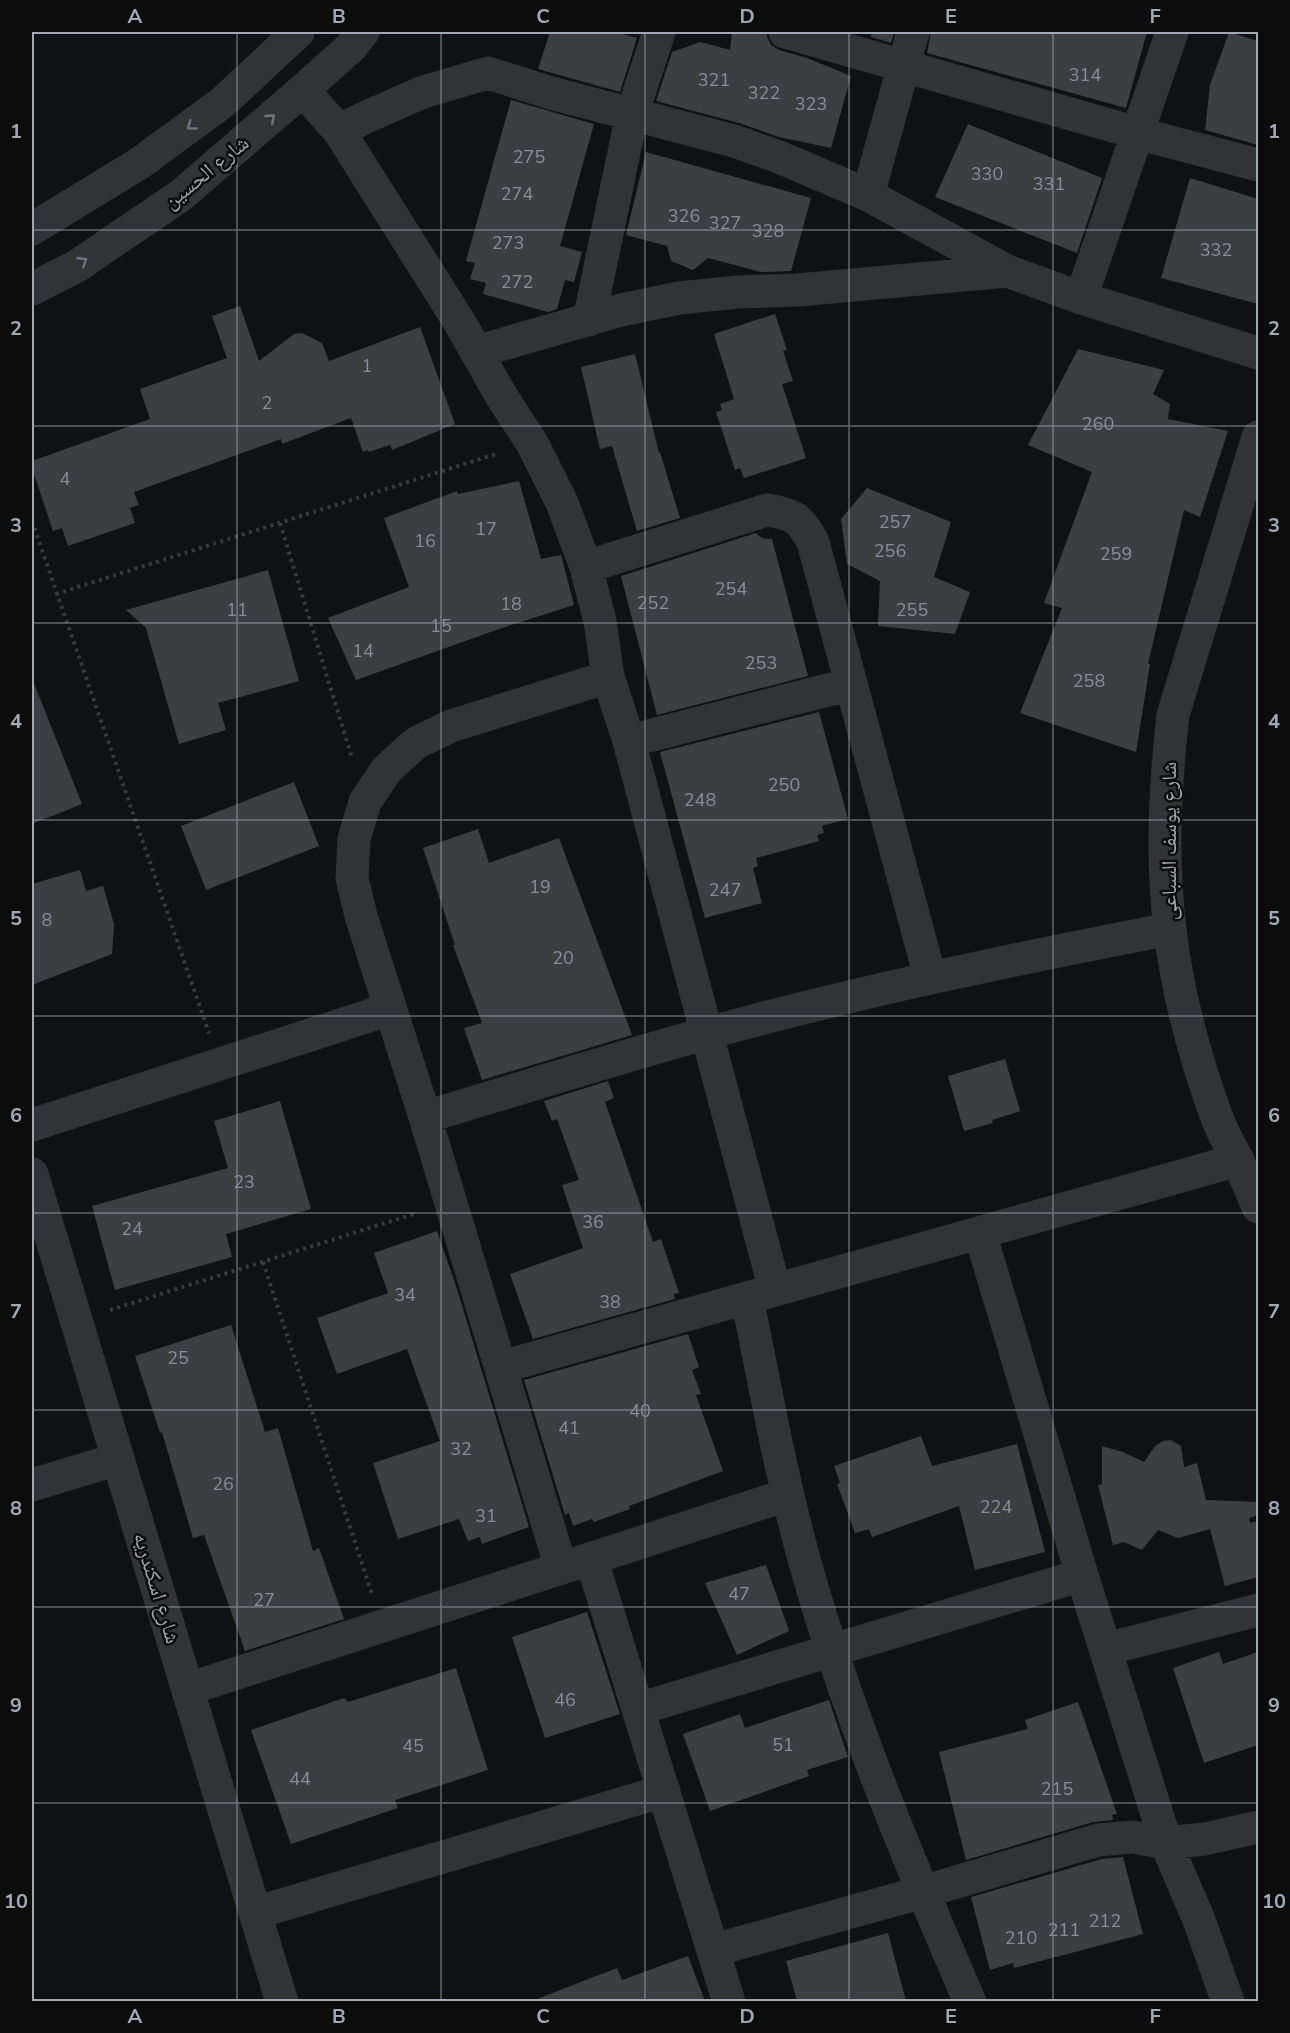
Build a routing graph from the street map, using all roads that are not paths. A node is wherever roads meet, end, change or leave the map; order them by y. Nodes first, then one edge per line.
1 (298, 32) edge
2 (363, 32) edge
3 (659, 32) edge
4 (785, 32) edge
5 (913, 32) edge
6 (1172, 32) edge
7 (904, 65) junction
8 (303, 90) junction
9 (632, 114) junction
10 (339, 131) junction
11 (1137, 133) junction
12 (1258, 165) edge
13 (868, 195) junction
14 (32, 229) edge
15 (1007, 271) junction
16 (32, 289) edge
17 (1081, 298) junction
18 (589, 320) junction
19 (476, 352) junction
20 (1258, 353) edge
21 (1258, 437) edge
22 (586, 567) junction
23 (609, 677) junction
24 (851, 684) junction
25 (629, 741) junction
26 (1170, 929) junction
27 (930, 977) junction
28 (390, 1009) junction
29 (707, 1033) junction
30 (425, 1118) junction
31 (32, 1125) edge
32 (1238, 1160) junction
33 (32, 1174) edge
34 (1258, 1207) edge
35 (980, 1233) junction
36 (761, 1294) junction
37 (501, 1367) junction
38 (118, 1459) junction
39 (32, 1485) edge
40 (787, 1495) junction
41 (576, 1563) junction
42 (1082, 1575) junction
43 (1258, 1610) edge
44 (1106, 1649) junction
45 (831, 1651) junction
46 (188, 1689) junction
47 (638, 1709) junction
48 (664, 1791) junction
49 (1258, 1827) edge
50 (1166, 1844) junction
51 (923, 1892) junction
52 (255, 1913) junction
53 (714, 1950) junction
54 (282, 2001) edge
55 (729, 2001) edge
56 (970, 2001) edge
57 (1228, 2001) edge

1 -> 14 street, شارع الحسين
2 - 8 street, شارع الحسين
3 - 9 street
4 - 7 street
5 - 7 street
6 - 11 street
7 - 11 street
7 - 13 street
8 - 10 street
16 -> 8 street, شارع الحسين
9 - 10 street
9 - 13 street
9 - 18 street
10 - 19 street
11 - 12 street
11 - 17 street
13 - 15 street
15 - 17 street
15 - 18 street
17 - 20 street
18 - 19 street
19 - 22 street
21 - 26 street, شارع يوسف السباعى
22 - 23 street
22 - 24 street
23 - 25 street
23 - 28 street
24 - 25 street
24 - 27 street
25 - 29 street
26 - 27 street
26 - 32 street, شارع يوسف السباعى
27 - 29 street
28 - 30 street
28 - 31 street
29 - 30 street
29 - 36 street
30 - 37 street
32 - 34 street, شارع يوسف السباعى
32 - 35 street
33 - 38 street, شارع اسكندريه
35 - 36 street
35 - 42 street
36 - 37 street
36 - 40 street
37 - 41 street
38 - 39 street
38 - 46 street, شارع اسكندريه
40 - 41 street
40 - 45 street
41 - 46 street
41 - 47 street
42 - 44 street
42 - 45 street
43 - 44 street
44 - 50 street
45 - 47 street
45 - 51 street
46 - 52 street, شارع اسكندريه
47 - 48 street
48 - 52 street
48 - 53 street
49 - 50 street
50 - 51 street
50 - 57 street
51 - 53 street
51 - 56 street
52 - 54 street, شارع اسكندريه
53 - 55 street

